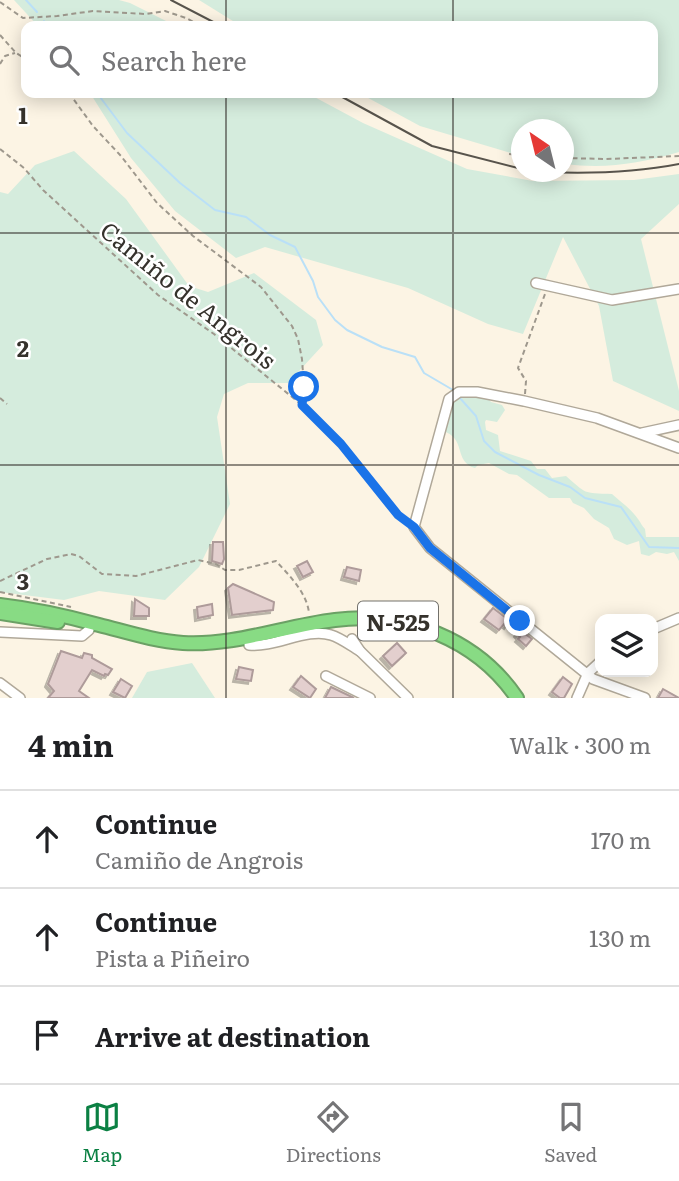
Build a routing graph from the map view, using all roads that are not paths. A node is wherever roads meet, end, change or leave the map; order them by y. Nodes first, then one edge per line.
1 (537, 283) dead end
2 (679, 289) edge
3 (679, 425) edge
4 (641, 433) junction
5 (679, 448) edge
6 (0, 605) edge
7 (0, 613) edge
8 (679, 618) edge
9 (90, 627) junction
10 (658, 627) edge
11 (0, 632) edge
12 (352, 639) dead end
13 (249, 645) junction
14 (360, 651) junction
15 (595, 667) edge
16 (588, 673) junction
17 (326, 676) dead end
18 (0, 683) edge
19 (20, 698) edge
20 (370, 698) edge
21 (408, 698) edge
22 (511, 698) edge
23 (517, 698) edge
24 (577, 698) edge
25 (645, 698) edge

1 - 2 street
3 - 4 street
4 - 5 street
4 - 16 street
6 - 9 highway, N-525
7 - 9 highway, N-525
8 - 10 street
9 - 11 street
9 - 13 highway, N-525
9 - 23 highway, N-525
12 - 14 street
13 - 14 street
13 - 22 highway, N-525
14 - 21 street
15 - 16 street
16 - 24 street
16 - 25 street
17 - 20 street
18 - 19 street

